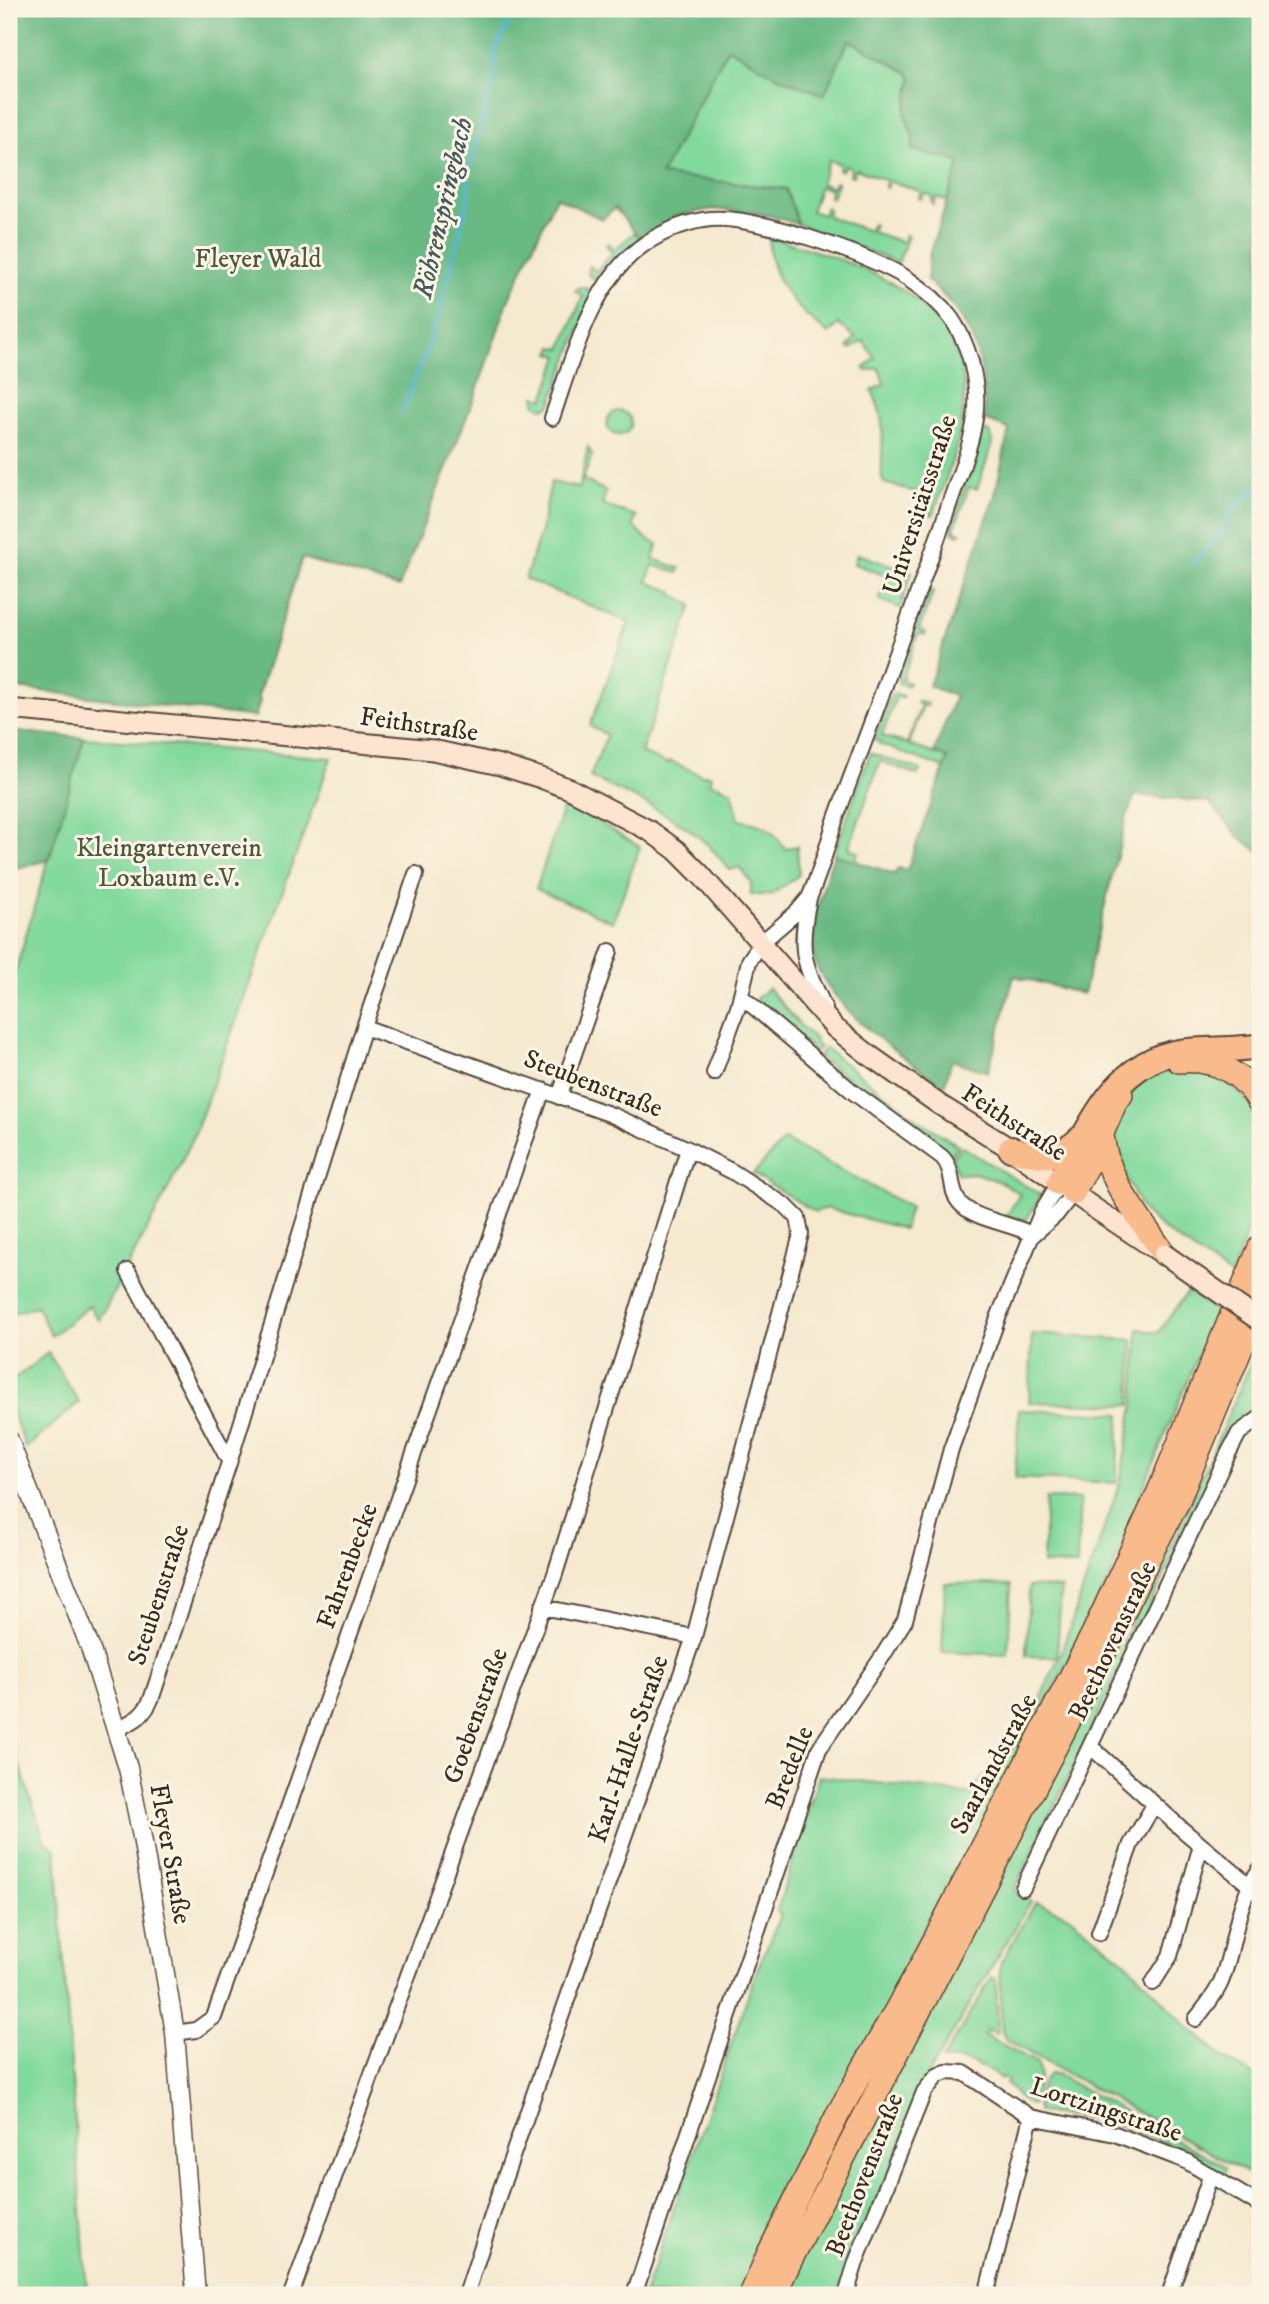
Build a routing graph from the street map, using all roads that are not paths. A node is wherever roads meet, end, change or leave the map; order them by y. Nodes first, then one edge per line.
1 (552, 418) dead end
2 (9, 709) edge
3 (416, 874) dead end
4 (809, 898) junction
5 (761, 943) junction
6 (610, 951) dead end
7 (741, 996) junction
8 (831, 1024) junction
9 (364, 1027) junction
10 (1260, 1046) edge
11 (714, 1073) dead end
12 (543, 1090) junction
13 (559, 1097) junction
14 (1260, 1103) edge
15 (1096, 1132) junction
16 (688, 1149) junction
17 (1012, 1149) junction
18 (1066, 1188) junction
19 (792, 1212) joint
20 (1033, 1235) junction
21 (1260, 1247) edge
22 (1164, 1254) junction
23 (128, 1271) dead end
24 (1260, 1302) edge
25 (1260, 1322) edge
26 (1236, 1360) junction
27 (1257, 1420) edge
28 (9, 1440) edge
29 (229, 1461) junction
30 (542, 1607) junction
31 (694, 1637) junction
32 (117, 1730) junction
33 (1090, 1746) junction
34 (1154, 1805) junction
35 (1201, 1845) junction
36 (1260, 1869) edge
37 (1023, 1888) dead end
38 (1254, 1889) edge
39 (1100, 1933) dead end
40 (1153, 1983) dead end
41 (1196, 2019) dead end
42 (175, 2033) junction
43 (937, 2076) joint
44 (1031, 2117) junction
45 (1210, 2177) junction
46 (1260, 2205) edge
47 (196, 2295) edge
48 (291, 2295) edge
49 (466, 2295) edge
50 (634, 2295) edge
51 (751, 2295) edge
52 (775, 2295) edge
53 (846, 2295) edge
54 (986, 2295) edge
55 (1168, 2295) edge

1 - 4 street, Universitätsstraße
2 - 5 main road, Feithstraße
3 - 9 street, Steubenstraße
4 - 5 street, Universitätsstraße
4 - 8 street, Universitätsstraße
5 - 7 street
5 - 8 main road, Feithstraße
6 - 13 street
7 - 11 street
7 - 20 street
8 - 17 main road, Feithstraße
9 - 12 street, Steubenstraße
9 - 29 street, Steubenstraße
10 - 15 highway
12 - 13 street, Steubenstraße
12 - 42 street, Fahrenbecke
13 - 16 street, Steubenstraße
14 - 15 highway
15 - 17 highway
15 - 18 highway
15 - 22 highway
16 - 19 street, Steubenstraße
16 - 30 street, Goebenstraße
17 - 18 main road, Feithstraße
18 - 20 street, Bredelle
18 - 22 main road, Feithstraße
19 - 31 street, Karl-Halle-Straße
20 - 50 street, Bredelle
21 - 51 highway, Saarlandstraße
22 - 25 main road, Feithstraße, bridge
23 - 29 street
24 - 26 highway
25 - 26 highway
26 - 52 highway, Saarlandstraße
27 - 33 street, Beethovenstraße
28 - 32 street, Fleyer Straße
29 - 32 street, Steubenstraße
30 - 31 street
30 - 48 street, Goebenstraße
31 - 49 street, Karl-Halle-Straße
32 - 42 street, Fleyer Straße
33 - 34 street
33 - 37 street, Beethovenstraße
34 - 35 street
34 - 39 street
35 - 38 street
35 - 40 street
36 - 38 street
38 - 41 street
42 - 47 street, Fleyer Straße
43 - 44 street, Lortzingstraße
43 - 53 street, Beethovenstraße
44 - 45 street, Lortzingstraße
44 - 54 street
45 - 46 street, Lortzingstraße
45 - 55 street

